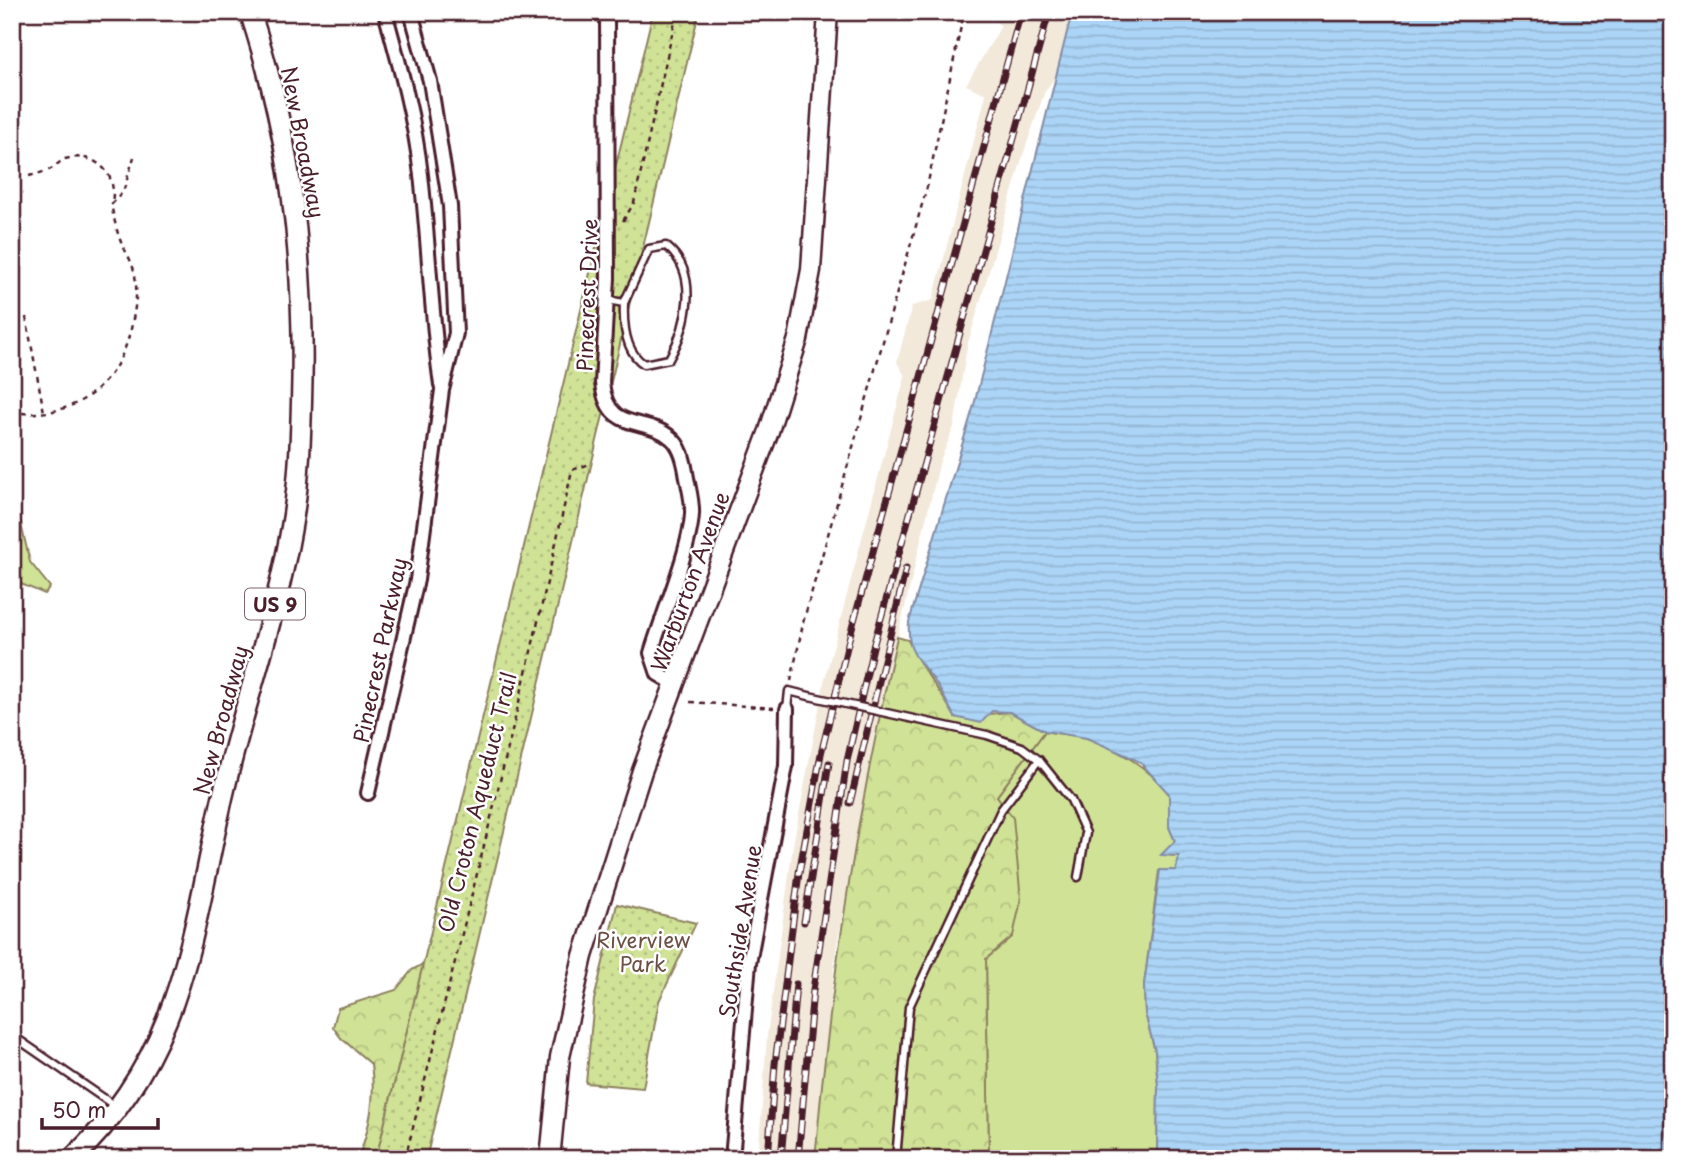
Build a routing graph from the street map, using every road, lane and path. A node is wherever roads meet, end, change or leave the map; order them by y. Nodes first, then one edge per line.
1 (250, 12) edge
2 (385, 12) edge
3 (411, 12) edge
4 (607, 12) edge
5 (677, 12) edge
6 (828, 12) edge
7 (964, 12) edge
8 (431, 93) junction
9 (408, 99) junction
10 (12, 147) edge
11 (14, 152) dead end
12 (134, 157) dead end
13 (29, 176) dead end
14 (111, 205) junction
15 (608, 238) junction
16 (607, 300) junction
17 (624, 303) junction
18 (26, 317) dead end
19 (442, 390) junction
20 (12, 412) edge
21 (44, 412) junction
22 (590, 464) dead end
23 (675, 684) junction
24 (789, 691) junction
25 (690, 702) dead end
26 (763, 708) dead end
27 (787, 709) joint
28 (1039, 761) junction
29 (368, 793) dead end
30 (1078, 877) dead end
31 (19, 1040) dead end
32 (117, 1107) junction
33 (72, 1159) edge
34 (405, 1159) edge
35 (550, 1159) edge
36 (732, 1159) edge
37 (896, 1159) edge

1 - 32 main road, New Broadway / US 9
2 - 9 street, Pinecrest Parkway
3 - 8 street, Pinecrest Parkway
4 - 15 street, Pinecrest Drive
5 - 15 path
6 - 23 street, Warburton Avenue
7 - 24 path
8 - 9 street
8 - 19 street, Pinecrest Parkway
9 - 19 street, Pinecrest Parkway
10 - 11 path
12 - 14 path
13 - 14 path
14 - 21 path
15 - 16 street, Pinecrest Drive
16 - 17 lane
16 - 23 street, Pinecrest Drive
17 - 17 lane
18 - 21 path
19 - 29 street, Pinecrest Parkway
20 - 21 path
22 - 34 path, Old Croton Aqueduct Trail
23 - 35 street, Warburton Avenue
24 - 27 lane
24 - 28 lane, bridge
25 - 26 path
27 - 36 street, Southside Avenue
28 - 30 lane
28 - 37 lane
31 - 32 lane
32 - 33 main road, New Broadway / US 9

